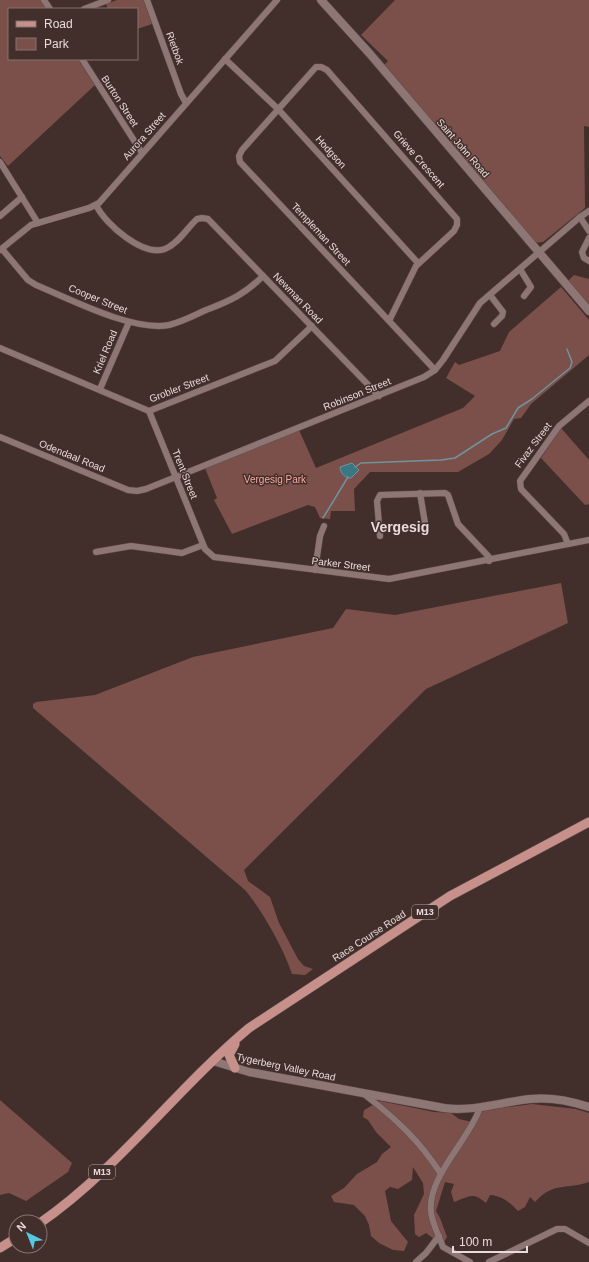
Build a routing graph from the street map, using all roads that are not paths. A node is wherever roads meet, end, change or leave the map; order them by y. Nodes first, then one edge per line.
1 (108, 0) edge
2 (147, 0) edge
3 (277, 0) edge
4 (321, 0) edge
5 (87, 8) edge
6 (225, 59) junction
7 (83, 60) edge
8 (186, 103) junction
9 (278, 109) junction
10 (142, 153) junction
11 (0, 162) edge
12 (22, 197) junction
13 (96, 205) junction
14 (589, 211) edge
15 (0, 216) edge
16 (580, 216) junction
17 (38, 222) junction
18 (589, 230) edge
19 (589, 238) edge
20 (1, 249) edge
21 (539, 252) junction
22 (589, 261) edge
23 (418, 263) junction
24 (520, 269) junction
25 (264, 276) junction
26 (490, 294) junction
27 (524, 296) dead end
28 (589, 311) edge
29 (390, 321) junction
30 (129, 322) junction
31 (494, 324) dead end
32 (312, 326) junction
33 (0, 348) edge
34 (435, 370) junction
35 (100, 389) junction
36 (378, 396) junction
37 (589, 401) edge
38 (149, 411) junction
39 (0, 437) edge
40 (176, 477) junction
41 (137, 492) joint
42 (420, 493) junction
43 (425, 524) dead end
44 (324, 526) dead end
45 (380, 536) dead end
46 (589, 540) edge
47 (568, 544) junction
48 (203, 545) junction
49 (96, 552) dead end
50 (489, 561) junction
51 (315, 570) junction
52 (589, 822) edge
53 (243, 1033) junction
54 (213, 1060) junction
55 (235, 1068) junction
56 (363, 1093) junction
57 (589, 1107) edge
58 (480, 1108) junction
59 (441, 1174) junction
60 (48, 1217) edge
61 (439, 1236) junction
62 (589, 1243) edge
63 (416, 1262) edge
64 (470, 1262) edge
65 (489, 1262) edge

1 - 5 street
2 - 8 street, Rietbok
3 - 6 street, Aurora Street
4 - 21 main road, Saint John Road
6 - 8 street, Aurora Street
6 - 9 street, Hodgson
7 - 10 street, Burton Street
8 - 10 street, Aurora Street
9 - 23 street, Hodgson
9 - 23 street, Grieve Crescent
9 - 29 street, Templeman Street
10 - 13 street, Aurora Street
11 - 12 street
12 - 15 street
12 - 17 street
13 - 17 street
13 - 25 street, Newman Road
14 - 16 street, Robinson Street
16 - 18 street
16 - 21 street, Robinson Street
17 - 20 street
19 - 22 street
20 - 30 street, Cooper Street
21 - 24 street, Robinson Street
21 - 28 main road, Saint John Road
23 - 29 street, Grieve Crescent
24 - 26 street, Robinson Street
24 - 27 street
25 - 30 street, Cooper Street
25 - 32 street, Newman Road
26 - 31 street
26 - 34 street, Robinson Street
29 - 34 street, Templeman Street
30 - 35 street, Kriel Road
32 - 36 street, Newman Road
32 - 38 street, Grobler Street
33 - 35 street, Grobler Street
34 - 36 street, Robinson Street
35 - 38 street, Grobler Street
36 - 40 street, Robinson Street
37 - 47 street, Fivaz Street
38 - 40 street, Trent Street
39 - 41 street, Odendaal Road
40 - 41 street, Robinson Street
40 - 48 street, Trent Street
42 - 43 street
42 - 45 street
42 - 50 street
44 - 51 street
46 - 47 street, Parker Street
47 - 50 street, Parker Street
48 - 49 street
48 - 51 street, Parker Street
50 - 51 street, Parker Street
52 - 53 main road, Race Course Road / M13
53 - 54 main road, Race Course Road / M13
53 - 55 main road
54 - 55 main road, Tygerberg Valley Road
54 - 60 main road, M13
55 - 56 main road, Tygerberg Valley Road
56 - 58 main road, Tygerberg Valley Road
56 - 59 street
57 - 58 main road, Tygerberg Valley Road
58 - 59 street
59 - 61 street
61 - 63 street
61 - 64 street
62 - 65 street

